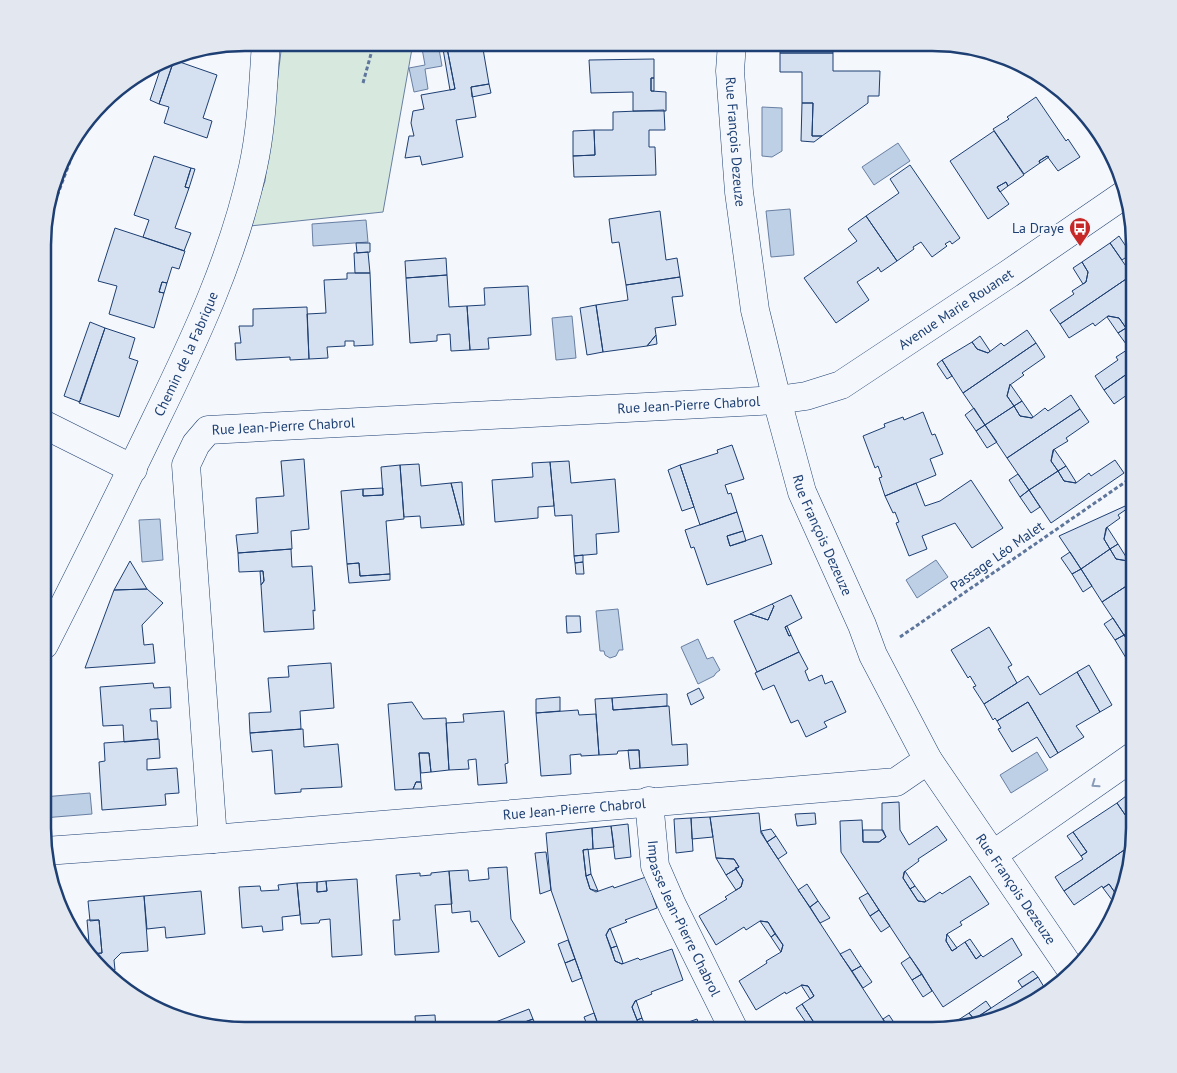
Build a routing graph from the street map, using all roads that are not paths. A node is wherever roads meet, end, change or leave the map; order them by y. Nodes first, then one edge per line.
1 (265, 51) edge
2 (731, 51) edge
3 (1120, 198) edge
4 (777, 400) junction
5 (51, 428) edge
6 (133, 469) junction
7 (51, 631) edge
8 (928, 760) junction
9 (1126, 762) edge
10 (649, 801) junction
11 (213, 839) junction
12 (53, 850) edge
13 (994, 854) junction
14 (1068, 966) edge
15 (730, 1022) edge

1 - 6 street, Chemin de la Fabrique
2 - 4 street, Rue François Dezeuze
3 - 4 street, Avenue Marie Rouanet
4 - 8 street, Rue François Dezeuze
4 - 11 street, Rue Jean-Pierre Chabrol
5 - 6 street
6 - 7 street, Chemin de la Fabrique
8 - 10 street, Rue Jean-Pierre Chabrol
8 - 13 street, Rue François Dezeuze
9 -> 13 street
10 - 11 street, Rue Jean-Pierre Chabrol
10 - 15 street, Impasse Jean-Pierre Chabrol
11 - 12 street, Rue Jean-Pierre Chabrol
13 - 14 street, Rue François Dezeuze

